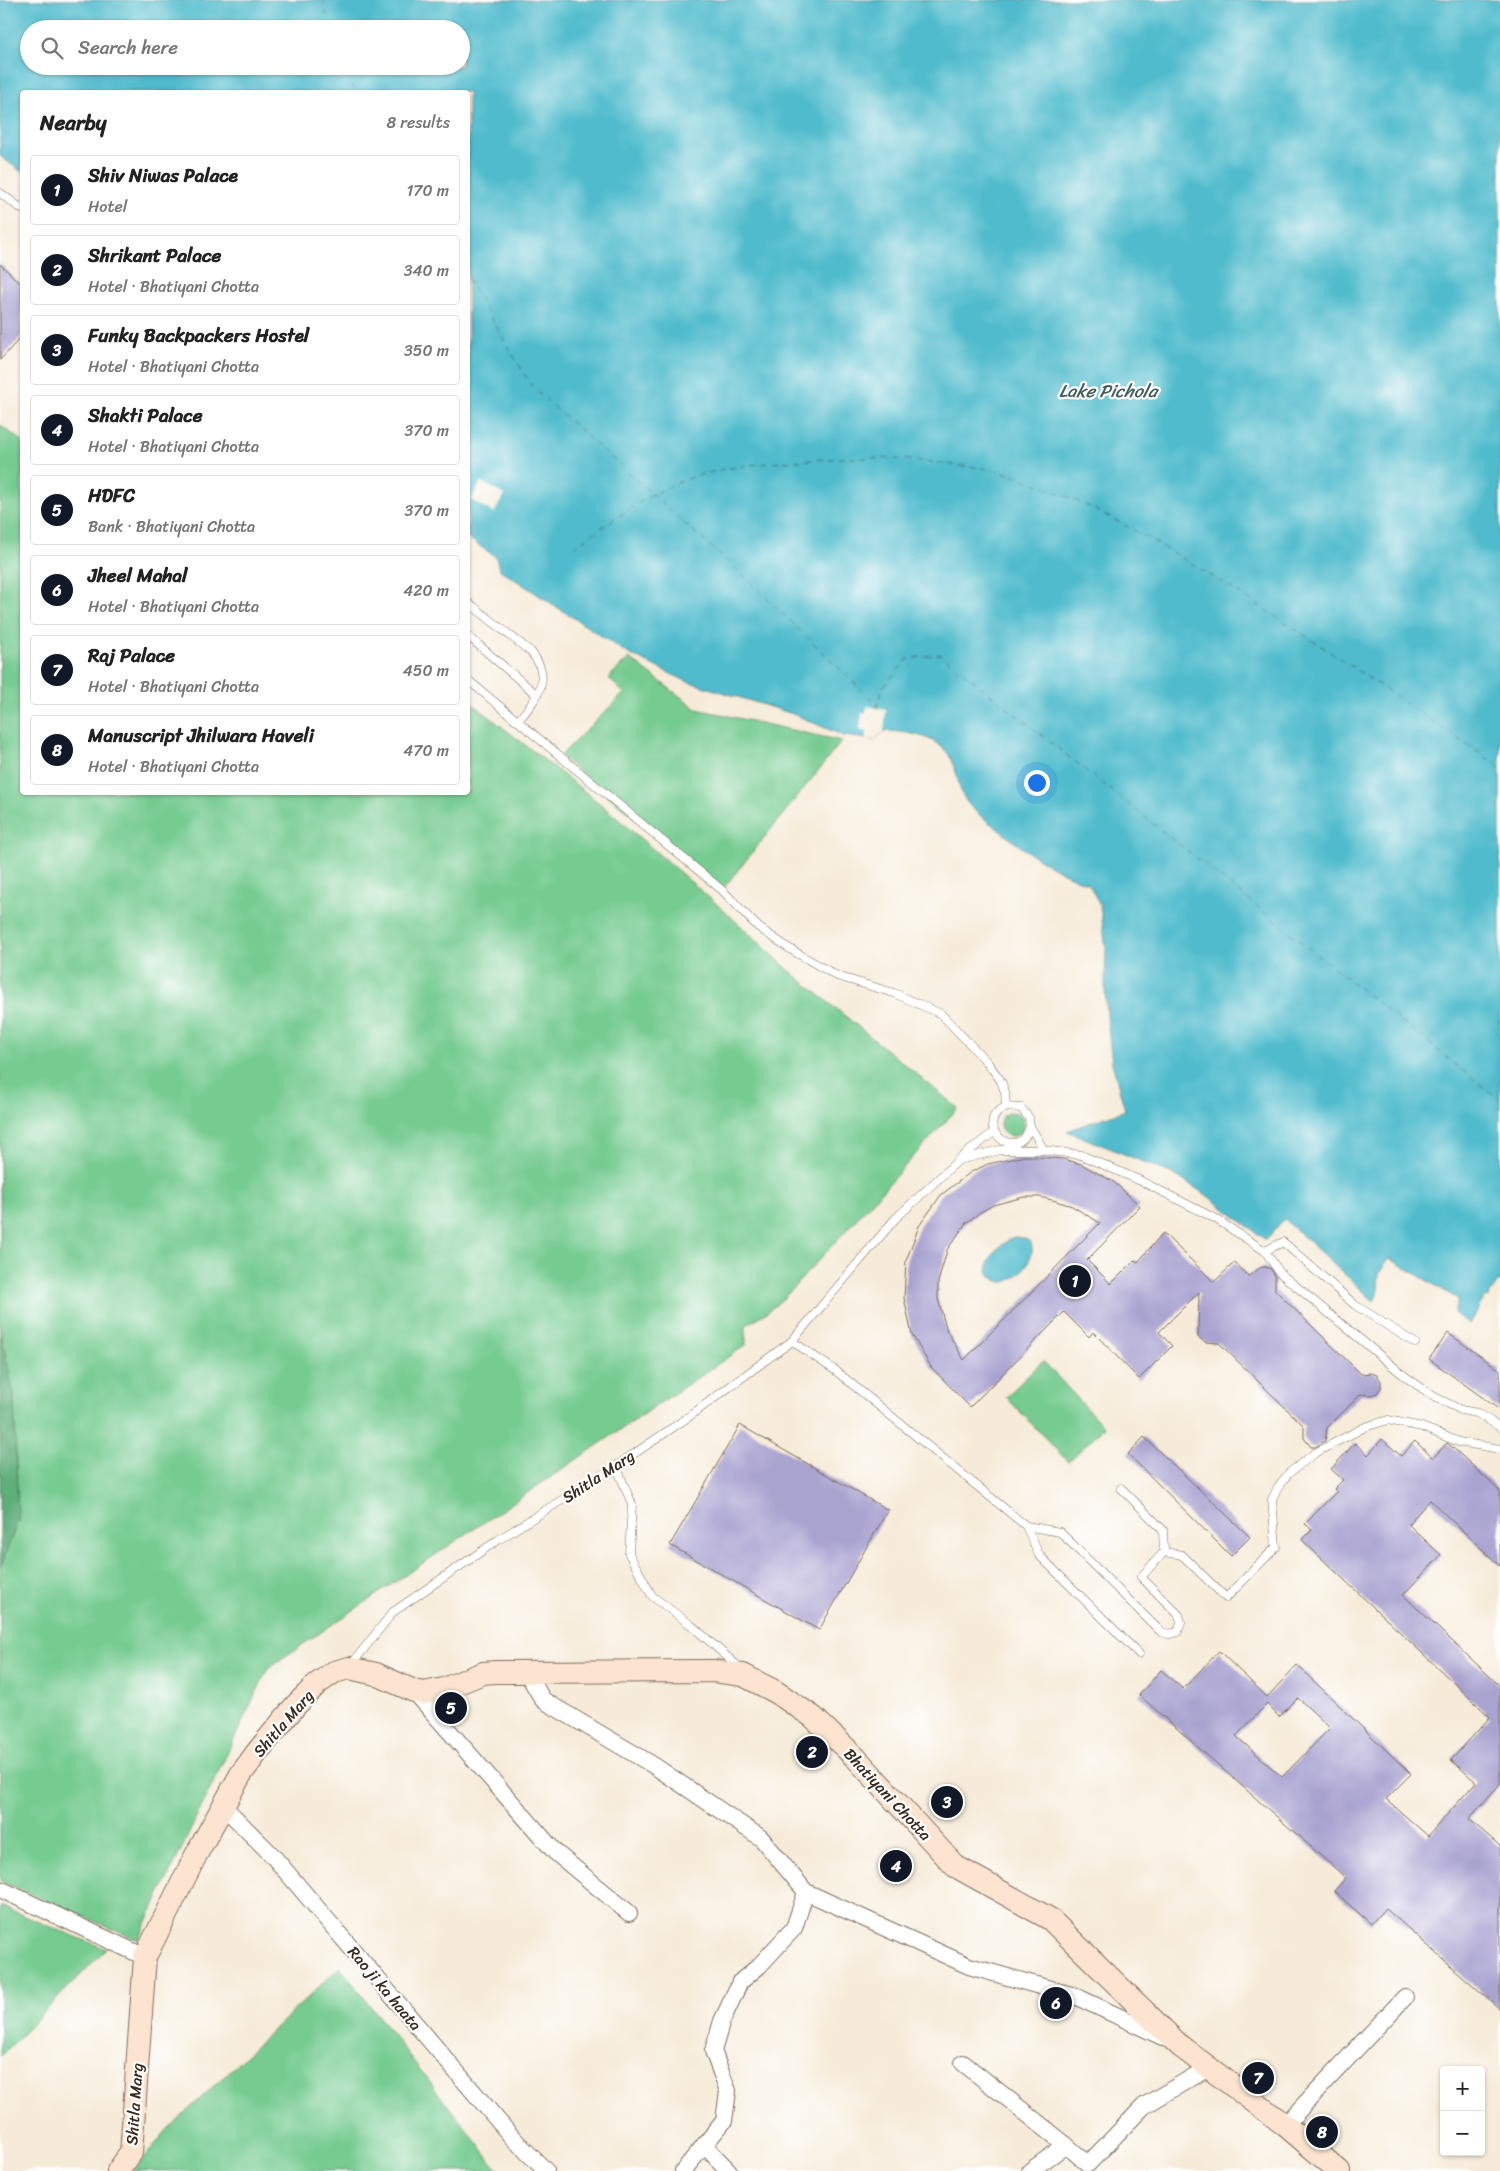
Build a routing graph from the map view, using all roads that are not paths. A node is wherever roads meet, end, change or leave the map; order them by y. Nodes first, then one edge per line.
1 (0, 193) edge
2 (20, 208) edge
3 (470, 605) edge
4 (470, 638) edge
5 (470, 682) edge
6 (537, 695) junction
7 (518, 721) junction
8 (1006, 1106) junction
9 (1030, 1126) junction
10 (994, 1132) junction
11 (1044, 1150) junction
12 (958, 1160) junction
13 (1264, 1251) junction
14 (792, 1341) junction
15 (1415, 1343) dead end
16 (1500, 1427) edge
17 (1500, 1449) edge
18 (616, 1466) junction
19 (1121, 1488) dead end
20 (1026, 1526) junction
21 (1164, 1552) junction
22 (1139, 1654) dead end
23 (349, 1668) junction
24 (527, 1673) junction
25 (744, 1676) junction
26 (414, 1691) junction
27 (223, 1806) junction
28 (0, 1890) edge
29 (806, 1892) junction
30 (628, 1913) dead end
31 (145, 1957) junction
32 (1405, 1997) dead end
33 (1180, 2046) junction
34 (963, 2063) dead end
35 (1208, 2068) junction
36 (1285, 2125) junction
37 (704, 2145) junction
38 (1066, 2145) junction
39 (1092, 2167) edge
40 (118, 2171) edge
41 (546, 2171) edge
42 (683, 2171) edge
43 (729, 2171) edge
44 (1030, 2171) edge
45 (1340, 2171) edge

1 - 2 lane
3 - 6 lane
4 - 6 lane
5 - 7 lane
6 - 7 lane
7 - 8 lane
8 - 9 lane
8 - 10 lane
9 - 10 lane
9 - 11 lane
10 - 12 lane, Shitla Marg
11 - 12 lane
11 - 13 lane
12 - 14 lane, Shitla Marg
13 - 15 lane
13 - 16 lane
14 - 18 lane, Shitla Marg
14 - 20 lane
17 - 21 lane
18 - 23 lane, Shitla Marg
18 - 25 lane
19 - 21 lane
20 - 21 lane
20 - 22 lane
23 - 26 main road, Bhatiyani Chotta
23 - 27 main road, Shitla Marg
24 - 25 main road, Bhatiyani Chotta
24 - 26 main road, Bhatiyani Chotta
24 - 29 street
25 - 33 main road, Bhatiyani Chotta
26 - 30 street
27 - 31 main road, Shitla Marg
27 - 41 street, Rao ji ka haata
28 - 31 street
29 - 33 street
29 - 37 street
31 - 40 main road, Shitla Marg
32 - 36 street
33 - 35 main road, Bhatiyani Chotta
34 - 38 street
35 - 36 main road, Bhatiyani Chotta
35 - 39 street
36 - 45 main road, Bhatiyani Chotta
37 - 42 street
37 - 43 street
38 - 39 street
38 - 44 street

